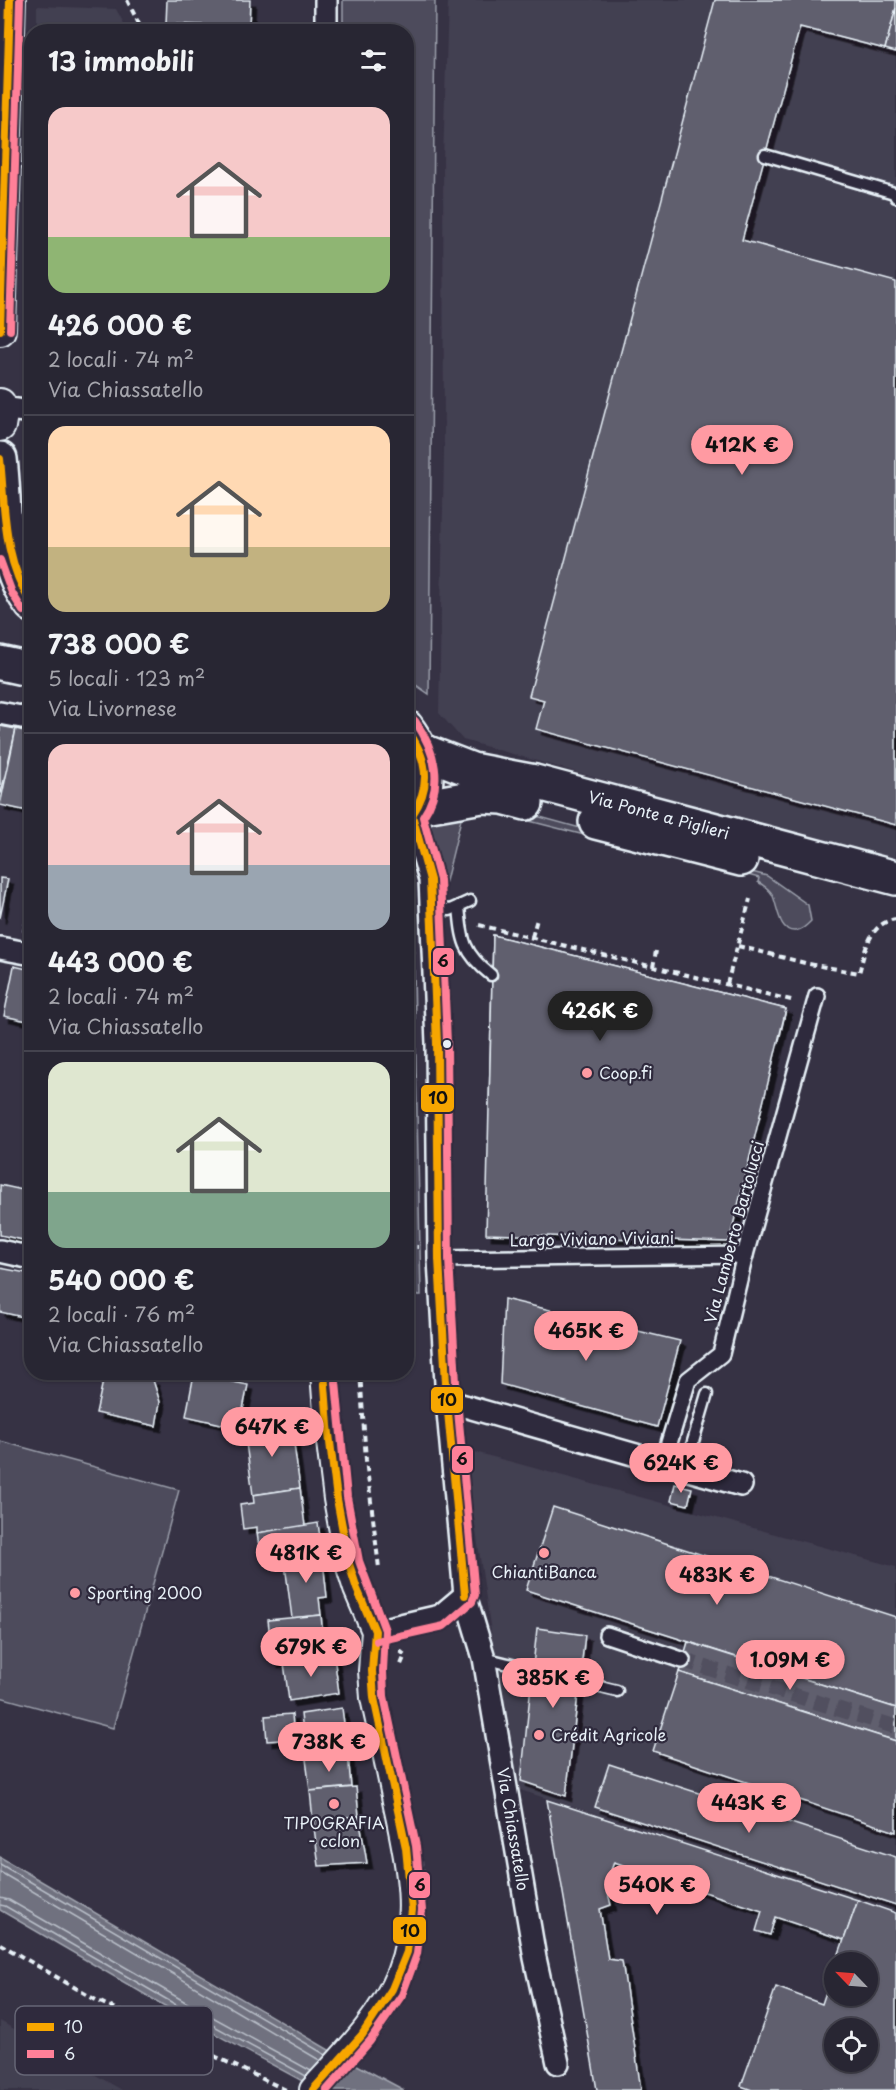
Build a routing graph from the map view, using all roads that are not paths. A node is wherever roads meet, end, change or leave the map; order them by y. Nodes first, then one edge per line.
1 (10, 0) edge
2 (326, 0) edge
3 (326, 24) edge
4 (765, 155) dead end
5 (896, 197) edge
6 (0, 330) edge
7 (24, 412) edge
8 (0, 413) edge
9 (0, 459) edge
10 (24, 594) edge
11 (0, 663) edge
12 (24, 668) edge
13 (0, 713) edge
14 (24, 718) edge
15 (414, 739) edge
16 (414, 741) edge
17 (414, 811) edge
18 (414, 813) edge
19 (414, 821) edge
20 (896, 878) edge
21 (896, 899) edge
22 (470, 902) dead end
23 (459, 906) junction
24 (432, 908) junction
25 (0, 948) edge
26 (24, 952) edge
27 (491, 975) dead end
28 (816, 1001) road end
29 (0, 1251) edge
30 (745, 1255) junction
31 (24, 1256) edge
32 (439, 1259) junction
33 (325, 1380) edge
34 (707, 1394) dead end
35 (447, 1401) junction
36 (663, 1463) junction
37 (685, 1469) junction
38 (741, 1485) dead end
39 (465, 1595) junction
40 (375, 1631) junction
41 (607, 1635) dead end
42 (483, 1658) junction
43 (682, 1660) tunnel mouth
44 (532, 1670) dead end
45 (580, 1682) dead end
46 (617, 1691) dead end
47 (558, 2063) dead end
48 (314, 2090) edge

1 - 6 main road
2 - 3 street
4 - 5 lane
7 - 8 street
9 - 10 main road
11 - 12 main road
13 - 14 street
15 - 20 main road, Via Ponte a Piglieri
16 - 17 main road
18 - 21 main road, Via Ponte a Piglieri
19 - 24 street, Via Chiassatello
22 - 23 lane
23 - 24 lane
23 - 27 lane
24 - 32 street, Via Chiassatello
25 - 26 street
28 - 30 street, Via Lamberto Bartolucci
29 - 31 street
30 - 32 street, Largo Viviano Viviani
30 - 36 street, Via Lamberto Bartolucci
32 - 35 street, Via Chiassatello
33 - 40 street
34 - 37 lane
35 - 36 street
35 - 39 street, Via Chiassatello
36 - 37 street
37 - 38 street
39 - 40 street
39 - 42 street, Via Chiassatello
40 - 48 street
41 - 43 street
42 - 44 lane
42 - 47 street, Via Chiassatello
45 - 46 lane

